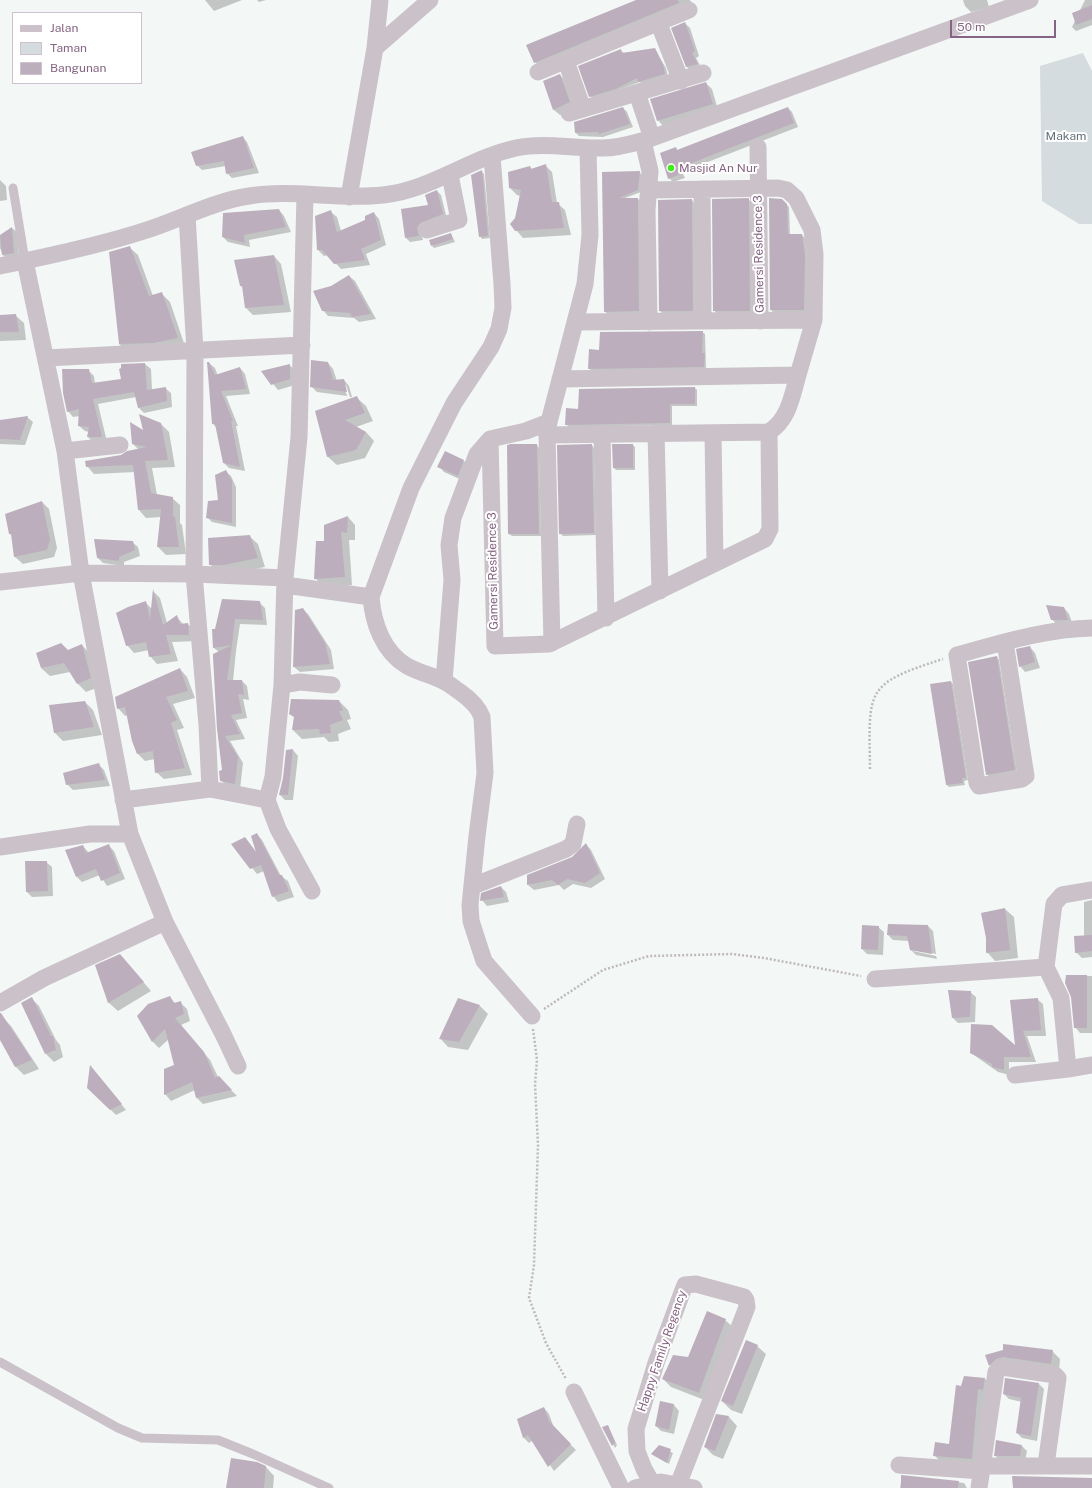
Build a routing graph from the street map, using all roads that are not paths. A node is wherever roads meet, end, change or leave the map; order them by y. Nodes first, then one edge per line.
1 (380, 0) edge
2 (430, 0) edge
3 (1030, 0) edge
4 (689, 10) dead end
5 (659, 24) junction
6 (375, 48) junction
7 (566, 61) junction
8 (538, 72) dead end
9 (703, 73) dead end
10 (681, 81) junction
11 (632, 95) junction
12 (645, 140) junction
13 (758, 147) dead end
14 (588, 148) junction
15 (492, 156) junction
16 (450, 174) junction
17 (13, 188) dead end
18 (758, 188) junction
19 (702, 189) junction
20 (649, 190) junction
21 (305, 195) junction
22 (349, 197) junction
23 (187, 215) junction
24 (427, 230) dead end
25 (25, 261) junction
26 (0, 266) edge
27 (814, 320) junction
28 (704, 321) junction
29 (760, 321) junction
30 (576, 322) junction
31 (649, 322) junction
32 (302, 345) junction
33 (195, 351) junction
34 (46, 358) junction
35 (798, 375) junction
36 (560, 379) junction
37 (548, 428) junction
38 (769, 432) junction
39 (656, 433) junction
40 (713, 433) junction
41 (602, 434) junction
42 (490, 439) junction
43 (120, 445) dead end
44 (65, 452) junction
45 (716, 564) junction
46 (81, 572) junction
47 (194, 574) junction
48 (285, 581) junction
49 (0, 582) edge
50 (660, 591) junction
51 (371, 597) junction
52 (606, 618) junction
53 (1092, 628) edge
54 (1005, 642) junction
55 (552, 643) junction
56 (444, 681) junction
57 (282, 685) junction
58 (332, 685) dead end
59 (210, 789) junction
60 (123, 800) junction
61 (267, 800) junction
62 (577, 824) dead end
63 (130, 834) junction
64 (0, 847) edge
65 (473, 886) junction
66 (1092, 890) edge
67 (312, 891) dead end
68 (165, 922) junction
69 (1046, 967) junction
70 (875, 979) road end
71 (0, 1002) edge
72 (532, 1016) road end
73 (1092, 1065) edge
74 (238, 1066) dead end
75 (1068, 1070) junction
76 (1015, 1075) dead end
77 (0, 1362) edge
78 (574, 1392) road end
79 (899, 1465) dead end
80 (1046, 1465) junction
81 (1092, 1466) edge
82 (983, 1468) junction
83 (652, 1483) junction
84 (686, 1487) edge
85 (329, 1488) edge
86 (621, 1488) edge
87 (635, 1488) edge
88 (979, 1488) edge

1 - 6 street
2 - 6 street
3 - 12 street
4 - 5 street
5 - 7 street
5 - 10 street
6 - 22 street
7 - 8 street
7 - 11 street
9 - 10 street
10 - 11 street
11 - 12 street
12 - 14 street
12 - 20 street
13 - 18 street, Gamersi Residence 3
14 - 15 street
14 - 30 street
15 - 16 street
15 - 51 street
16 - 22 street
16 - 24 street
17 - 25 lane
18 - 19 street, Gamersi Residence 3
18 - 27 street, Gamersi Residence 3
18 - 29 street, Gamersi Residence 3
19 - 20 street, Gamersi Residence 3
19 - 28 street
20 - 31 street
21 - 22 street
21 - 23 street
21 - 32 street
23 - 25 street
23 - 33 street
25 - 26 street
25 - 34 street
27 - 29 street, Gamersi Residence 3
27 - 35 street, Gamersi Residence 3
28 - 29 street, Gamersi Residence 3
28 - 31 street, Gamersi Residence 3
30 - 31 street, Gamersi Residence 3
30 - 36 street
32 - 33 street
32 - 48 street
33 - 34 street
33 - 47 street
34 - 44 street
35 - 36 street
35 - 38 street, Gamersi Residence 3
36 - 37 street
37 - 41 street
37 - 42 street
37 - 55 street
38 - 40 street
38 - 45 street, Gamersi Residence 3
39 - 40 street
39 - 41 street
39 - 50 street
40 - 45 street
41 - 52 street
42 - 55 street, Gamersi Residence 3
42 - 56 street
43 - 44 street
44 - 46 street
45 - 50 street, Gamersi Residence 3
46 - 47 street
46 - 49 street
46 - 60 street
47 - 48 street
47 - 59 street
48 - 51 street
48 - 57 street
50 - 52 street, Gamersi Residence 3
51 - 56 street
52 - 55 street, Gamersi Residence 3
53 - 54 street
54 - 54 street
56 - 65 street
57 - 58 street
57 - 61 street
59 - 60 street
59 - 61 street
60 - 63 street
61 - 67 street
62 - 65 street
63 - 64 street
63 - 68 street
65 - 72 street
66 - 69 street
68 - 71 street
68 - 74 street
69 - 70 street
69 - 75 street
73 - 75 street
75 - 76 street
77 - 85 lane
78 - 86 street
79 - 82 street
80 - 81 street
80 - 82 street
80 - 82 street
82 - 88 street
83 - 84 street
83 - 84 street, Happy Family Regency
83 - 87 street

